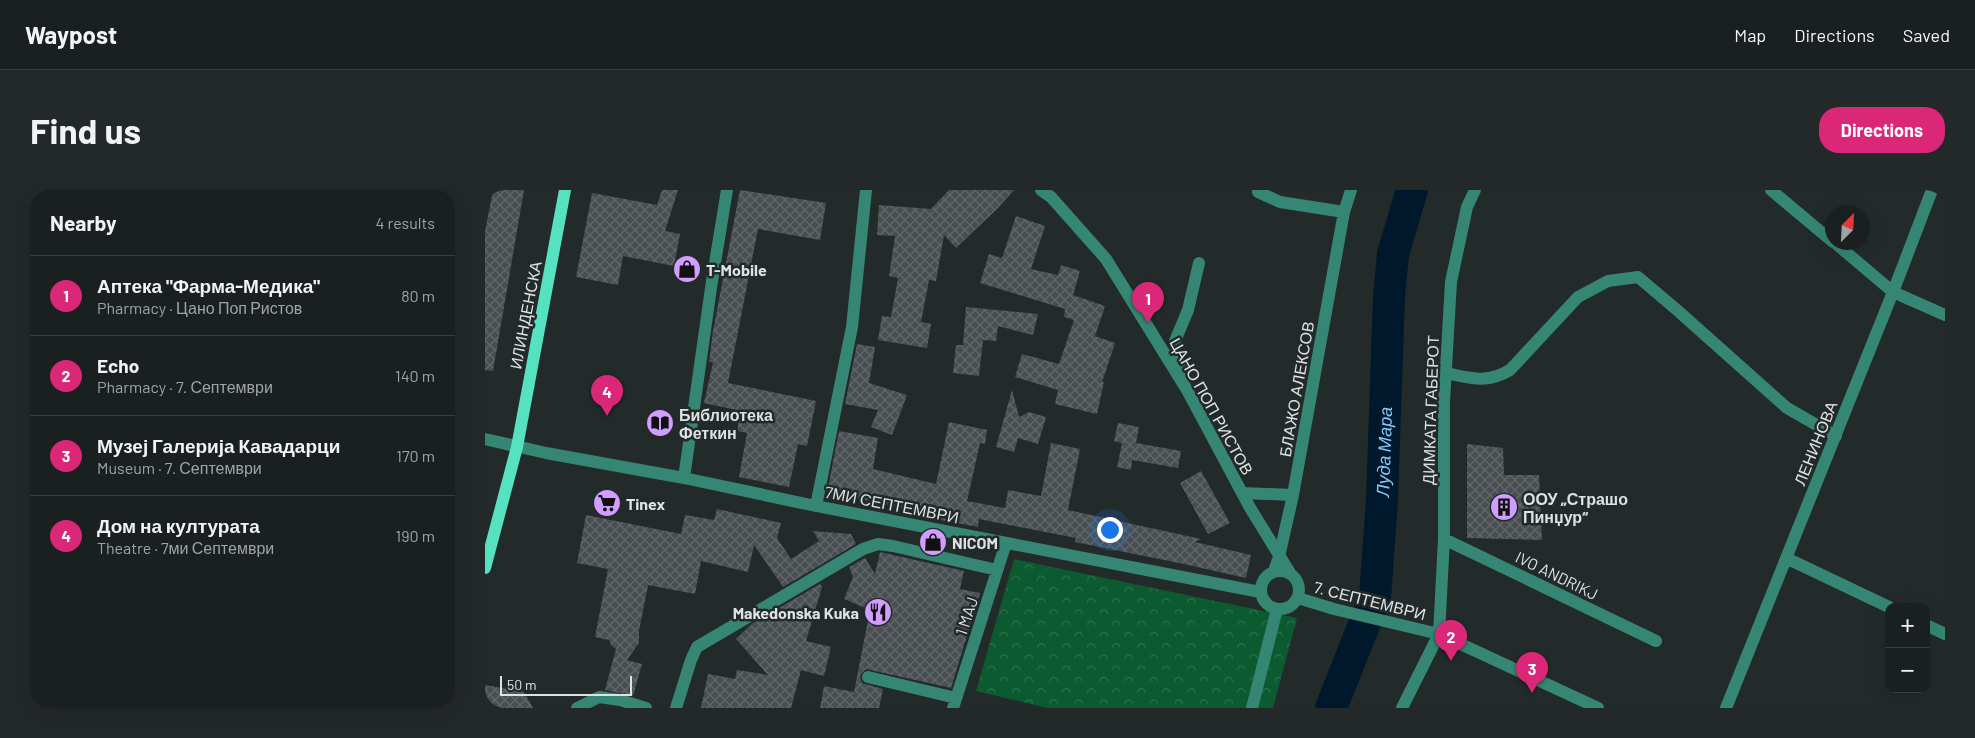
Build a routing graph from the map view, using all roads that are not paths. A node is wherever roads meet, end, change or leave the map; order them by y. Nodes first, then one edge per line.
1 (565, 190) edge
2 (727, 190) edge
3 (865, 190) edge
4 (1041, 190) edge
5 (1351, 190) edge
6 (1475, 190) edge
7 (1771, 190) edge
8 (1932, 190) edge
9 (1258, 192) dead end
10 (1345, 212) junction
11 (1825, 235) edge
12 (1843, 250) edge
13 (1199, 263) dead end
14 (1893, 292) junction
15 (1945, 315) edge
16 (1446, 373) junction
17 (1187, 390) junction
18 (1836, 436) junction
19 (485, 440) edge
20 (517, 447) junction
21 (684, 478) junction
22 (1242, 493) junction
23 (1293, 495) junction
24 (817, 506) junction
25 (1443, 539) junction
26 (1006, 543) junction
27 (1279, 557) junction
28 (1787, 558) junction
29 (485, 568) edge
30 (997, 570) junction
31 (1274, 571) junction
32 (1291, 573) junction
33 (1260, 592) junction
34 (1298, 598) junction
35 (1885, 605) edge
36 (1277, 609) junction
37 (1930, 627) edge
38 (1439, 634) junction
39 (1945, 634) edge
40 (1656, 641) dead end
41 (868, 677) dead end
42 (954, 703) edge
43 (577, 708) edge
44 (646, 708) edge
45 (676, 708) edge
46 (1252, 708) edge
47 (1402, 708) edge
48 (1598, 708) edge
49 (1726, 708) edge

1 - 20 main road, ИЛИНДЕНСКА
2 - 21 street
3 - 24 street
4 - 17 street, ЦАНО ПОП РИСТОВ
5 - 10 street, БЛАЖО АЛЕКСОВ
6 - 16 street, ДИМКАТА ГАБЕРОТ
7 - 11 street
8 - 14 street, ЛЕНИНОВА
9 - 10 street
10 - 23 street, БЛАЖО АЛЕКСОВ
12 - 14 street
13 - 17 street
14 - 15 street
14 - 18 street, ЛЕНИНОВА
16 - 18 street
16 - 25 street, ДИМКАТА ГАБЕРОТ
17 - 22 street, ЦАНО ПОП РИСТОВ
18 - 28 street, ЛЕНИНОВА
19 - 20 street, 7МИ СЕПТЕМВРИ
20 - 21 street, 7МИ СЕПТЕМВРИ
20 - 29 main road, ИЛИНДЕНСКА
21 - 24 street, 7МИ СЕПТЕМВРИ
22 - 23 street
22 - 27 street, ЦАНО ПОП РИСТОВ
23 - 27 street, БЛАЖО АЛЕКСОВ
24 - 26 street, 7МИ СЕПТЕМВРИ
25 - 38 street, ДИМКАТА ГАБЕРОТ
25 - 40 street, IVO ANDRIKJ
26 - 30 street, 1 MAJ
26 - 33 street, 7МИ СЕПТЕМВРИ
27 - 31 street, БЛАЖО АЛЕКСОВ
27 - 32 street, ЦАНО ПОП РИСТОВ
28 - 35 street
28 - 49 street, ЛЕНИНОВА
30 - 42 street, 1 MAJ
30 - 45 street
31 - 32 street
31 - 33 street
32 - 34 street
33 - 36 street
34 - 36 street
34 - 38 street, 7. СЕПТЕМВРИ
36 - 46 street
37 - 39 street
38 - 47 street
38 - 48 street, 7. СЕПТЕМВРИ
41 - 42 street, 1 MAJ
43 - 44 street

